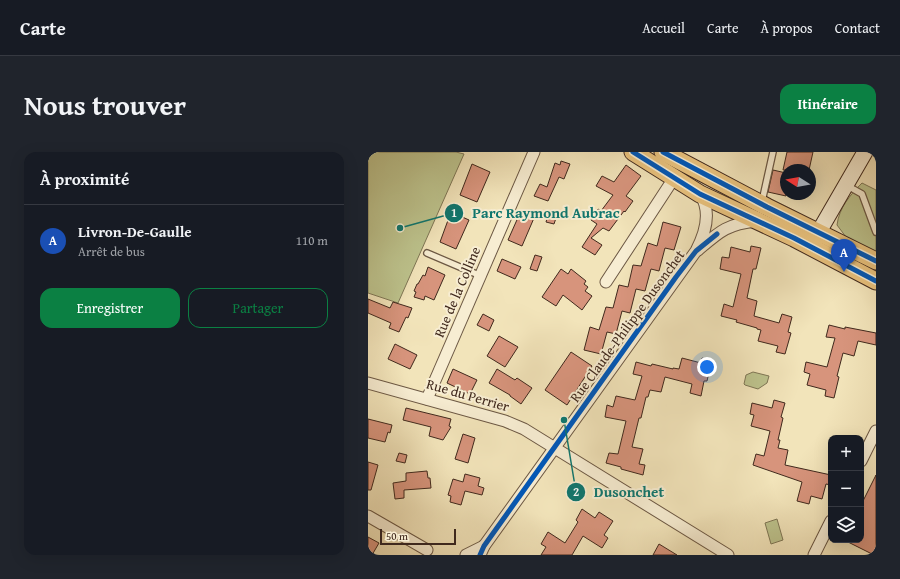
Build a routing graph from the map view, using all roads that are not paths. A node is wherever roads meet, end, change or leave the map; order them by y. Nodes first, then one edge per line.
1 (534, 152) edge
2 (633, 152) edge
3 (663, 152) edge
4 (773, 152) edge
5 (865, 152) edge
6 (678, 160) junction
7 (672, 177) junction
8 (709, 177) junction
9 (846, 185) junction
10 (741, 194) junction
11 (707, 198) junction
12 (760, 204) junction
13 (706, 220) junction
14 (758, 221) junction
15 (876, 232) edge
16 (815, 239) junction
17 (696, 251) junction
18 (427, 252) dead end
19 (876, 261) edge
20 (481, 276) junction
21 (876, 281) edge
22 (606, 282) dead end
23 (368, 383) edge
24 (427, 399) junction
25 (876, 431) edge
26 (555, 447) junction
27 (864, 455) edge
28 (368, 516) edge
29 (828, 527) edge
30 (427, 550) dead end
31 (482, 550) edge
32 (466, 555) edge
33 (728, 555) edge
34 (814, 555) edge

1 - 20 street, Rue de la Colline
2 - 7 main road
3 - 6 main road
4 - 12 lane
5 - 9 street
6 - 7 main road
6 - 8 main road
7 - 11 main road
7 - 22 street
8 - 10 main road
8 - 11 main road
9 - 15 lane
9 - 16 street
10 - 11 main road
10 - 12 main road
11 - 13 street, Rue Claude-Philippe Dusonchet
11 - 13 street, Rue Claude-Philippe Dusonchet
11 - 14 main road
12 - 16 main road
13 - 17 street, Rue Claude-Philippe Dusonchet
14 - 16 main road
14 - 17 street, Rue Claude-Philippe Dusonchet
16 - 19 main road
16 - 21 main road
17 - 26 street, Rue Claude-Philippe Dusonchet
18 - 20 lane
20 - 24 street, Rue de la Colline
23 - 24 street, Rue du Perrier
24 - 26 street, Rue du Perrier
25 - 27 street
26 - 31 street, Rue Claude-Philippe Dusonchet
26 - 33 street, Rue du Perrier
28 - 30 street
29 - 34 street
31 - 32 street, Rue Claude-Philippe Dusonchet

